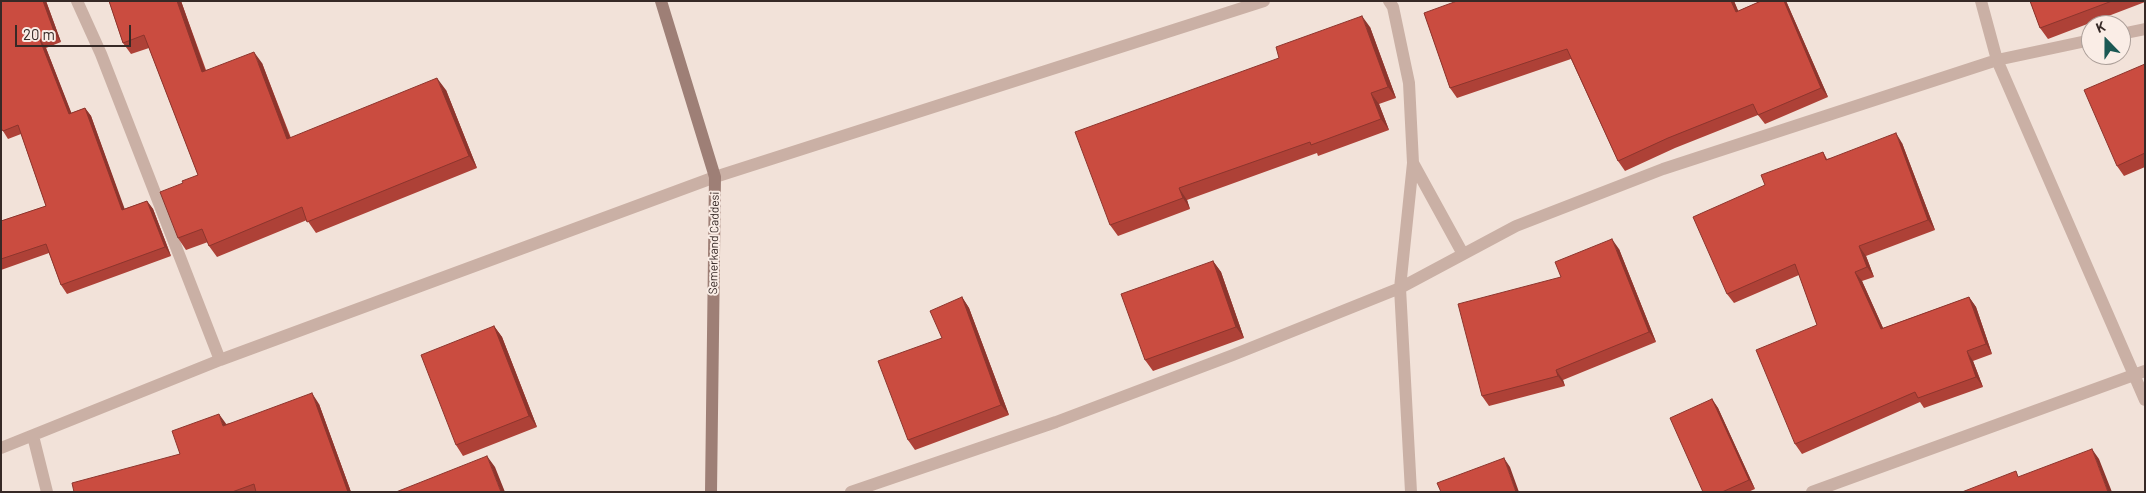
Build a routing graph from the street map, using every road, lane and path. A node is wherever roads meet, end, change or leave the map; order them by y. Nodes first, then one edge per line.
1 (77, 1) edge
2 (661, 1) edge
3 (1264, 1) edge
4 (1389, 1) edge
5 (1981, 1) edge
6 (2145, 28) edge
7 (2131, 32) edge
8 (2081, 42) edge
9 (1997, 60) junction
10 (1413, 163) junction
11 (715, 177) junction
12 (1463, 254) junction
13 (1400, 288) junction
14 (220, 360) junction
15 (2139, 373) edge
16 (2145, 400) edge
17 (33, 436) junction
18 (1, 448) edge
19 (46, 492) edge
20 (711, 492) edge
21 (851, 492) edge
22 (1411, 492) edge
23 (1812, 492) edge

1 - 14 street
2 - 11 street, Semerkand Caddesi
3 - 11 street
4 - 10 street
5 - 9 street
6 - 7 street
8 - 9 street
9 - 12 street
9 - 15 street
10 - 12 street
10 - 13 street
11 - 14 street
11 - 20 street, Semerkand Caddesi
12 - 13 street
13 - 21 street
13 - 22 street
14 - 17 street
15 - 16 street
15 - 23 street
17 - 18 street
17 - 19 street

